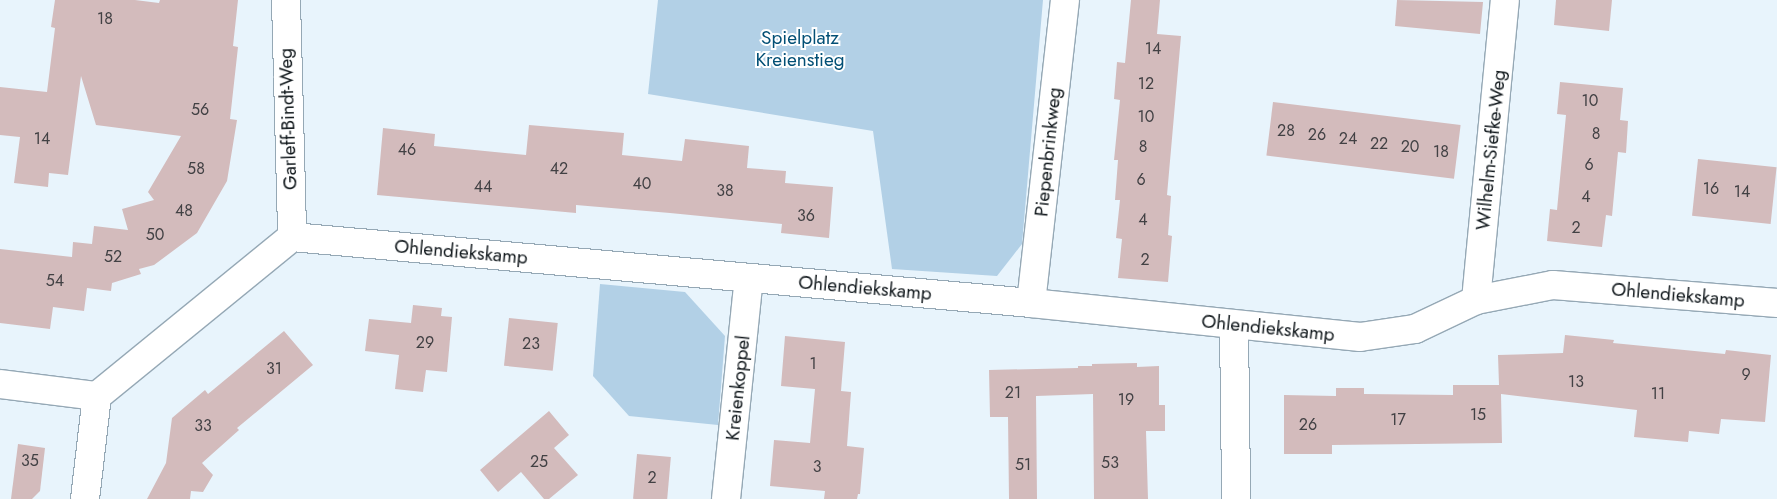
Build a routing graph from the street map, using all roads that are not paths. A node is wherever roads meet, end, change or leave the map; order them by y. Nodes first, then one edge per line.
1 (286, 0) edge
2 (1065, 0) edge
3 (1506, 0) edge
4 (292, 237) junction
5 (750, 278) junction
6 (1476, 300) junction
7 (1031, 303) junction
8 (1777, 303) edge
9 (1234, 325) junction
10 (0, 384) edge
11 (97, 396) junction
12 (85, 499) edge
13 (726, 499) edge
14 (1236, 499) edge

1 - 4 street, Garleff-Bindt-Weg
2 - 7 street, Piepenbrinkweg
3 - 6 street, Wilhelm-Siefke-Weg
4 - 5 street, Ohlendiekskamp
4 - 11 street
5 - 7 street, Ohlendiekskamp
5 - 13 street, Kreienkoppel
6 - 8 street, Ohlendiekskamp
6 - 9 street, Ohlendiekskamp
7 - 9 street, Ohlendiekskamp
9 - 14 street
10 - 11 street
11 - 12 street

